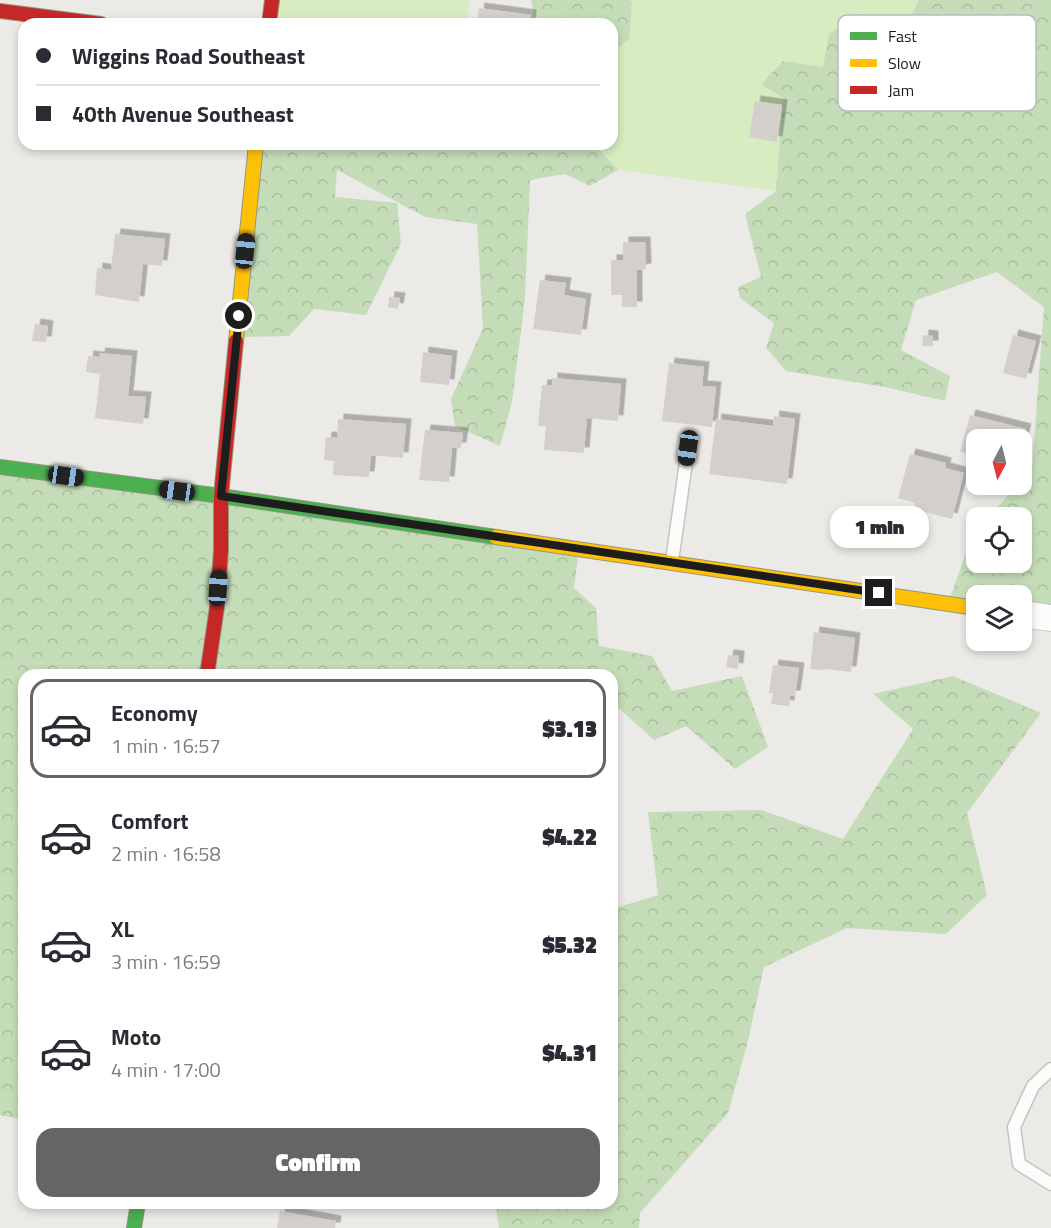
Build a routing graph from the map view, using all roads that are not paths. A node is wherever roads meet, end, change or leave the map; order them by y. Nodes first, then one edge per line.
1 (272, 0) edge
2 (0, 11) edge
3 (54, 18) edge
4 (270, 18) edge
5 (255, 150) edge
6 (688, 448) dead end
7 (0, 467) edge
8 (221, 496) junction
9 (671, 563) junction
10 (966, 607) edge
11 (1032, 615) edge
12 (1051, 618) edge
13 (208, 669) edge
14 (1051, 1069) edge
15 (1051, 1184) edge
16 (137, 1209) edge
17 (134, 1228) edge

1 - 4 street
2 - 3 street
5 - 8 street
6 - 9 lane
7 - 8 street
8 - 9 street
8 - 13 street
9 - 10 street
11 - 12 street
14 - 15 lane
16 - 17 street

